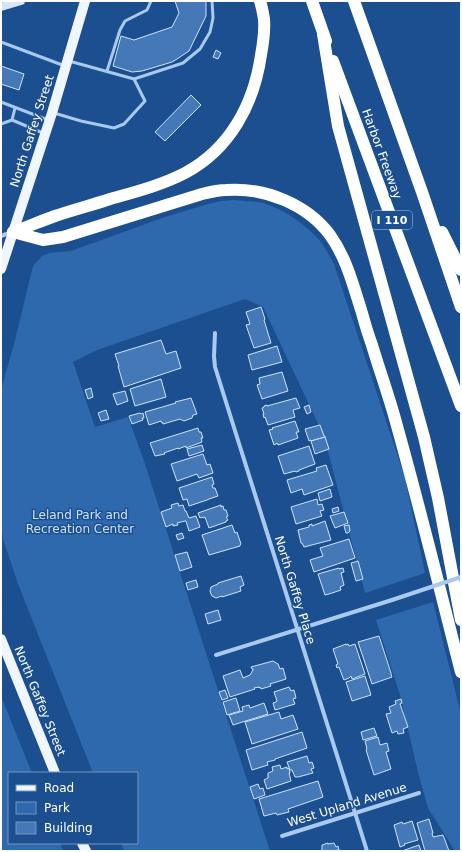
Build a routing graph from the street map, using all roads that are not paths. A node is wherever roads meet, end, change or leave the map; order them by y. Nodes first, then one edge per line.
1 (21, 1) edge
2 (85, 1) edge
3 (151, 1) edge
4 (212, 1) edge
5 (260, 1) edge
6 (312, 1) edge
7 (354, 1) edge
8 (1, 8) edge
9 (323, 34) junction
10 (1, 42) edge
11 (67, 63) junction
12 (107, 71) junction
13 (134, 79) junction
14 (1, 102) edge
15 (15, 108) junction
16 (51, 116) junction
17 (12, 120) junction
18 (1, 124) edge
19 (46, 134) junction
20 (422, 192) junction
21 (7, 234) edge
22 (1, 269) edge
23 (461, 270) edge
24 (461, 307) edge
25 (215, 333) dead end
26 (461, 406) edge
27 (461, 578) edge
28 (461, 620) edge
29 (298, 629) junction
30 (1, 638) edge
31 (216, 656) dead end
32 (461, 672) edge
33 (54, 772) edge
34 (419, 793) dead end
35 (354, 813) junction
36 (282, 836) dead end
37 (367, 851) edge

1 - 8 street
2 - 11 main road, North Gaffey Street
3 - 12 lane
4 - 13 lane
5 - 21 highway
6 - 9 highway, Harbor Freeway / I 110
7 - 20 highway, Harbor Freeway / I 110
9 - 26 highway, Harbor Freeway / I 110
9 - 28 highway
10 - 11 lane
11 - 12 lane
11 - 16 main road, North Gaffey Street
12 - 13 lane
13 - 16 lane
14 - 15 lane
15 - 16 lane
15 - 17 lane
16 - 19 main road, North Gaffey Street
17 - 18 lane
17 - 19 lane
19 - 21 main road, North Gaffey Street
20 - 23 highway
20 - 24 highway, Harbor Freeway / I 110
21 - 22 main road, North Gaffey Street
21 - 32 highway
25 - 29 street, North Gaffey Place
27 - 29 street, bridge
29 - 31 street
29 - 35 street, North Gaffey Place
30 - 33 main road, North Gaffey Street
34 - 35 street, West Upland Avenue
35 - 36 street, West Upland Avenue
35 - 37 street, North Gaffey Place

